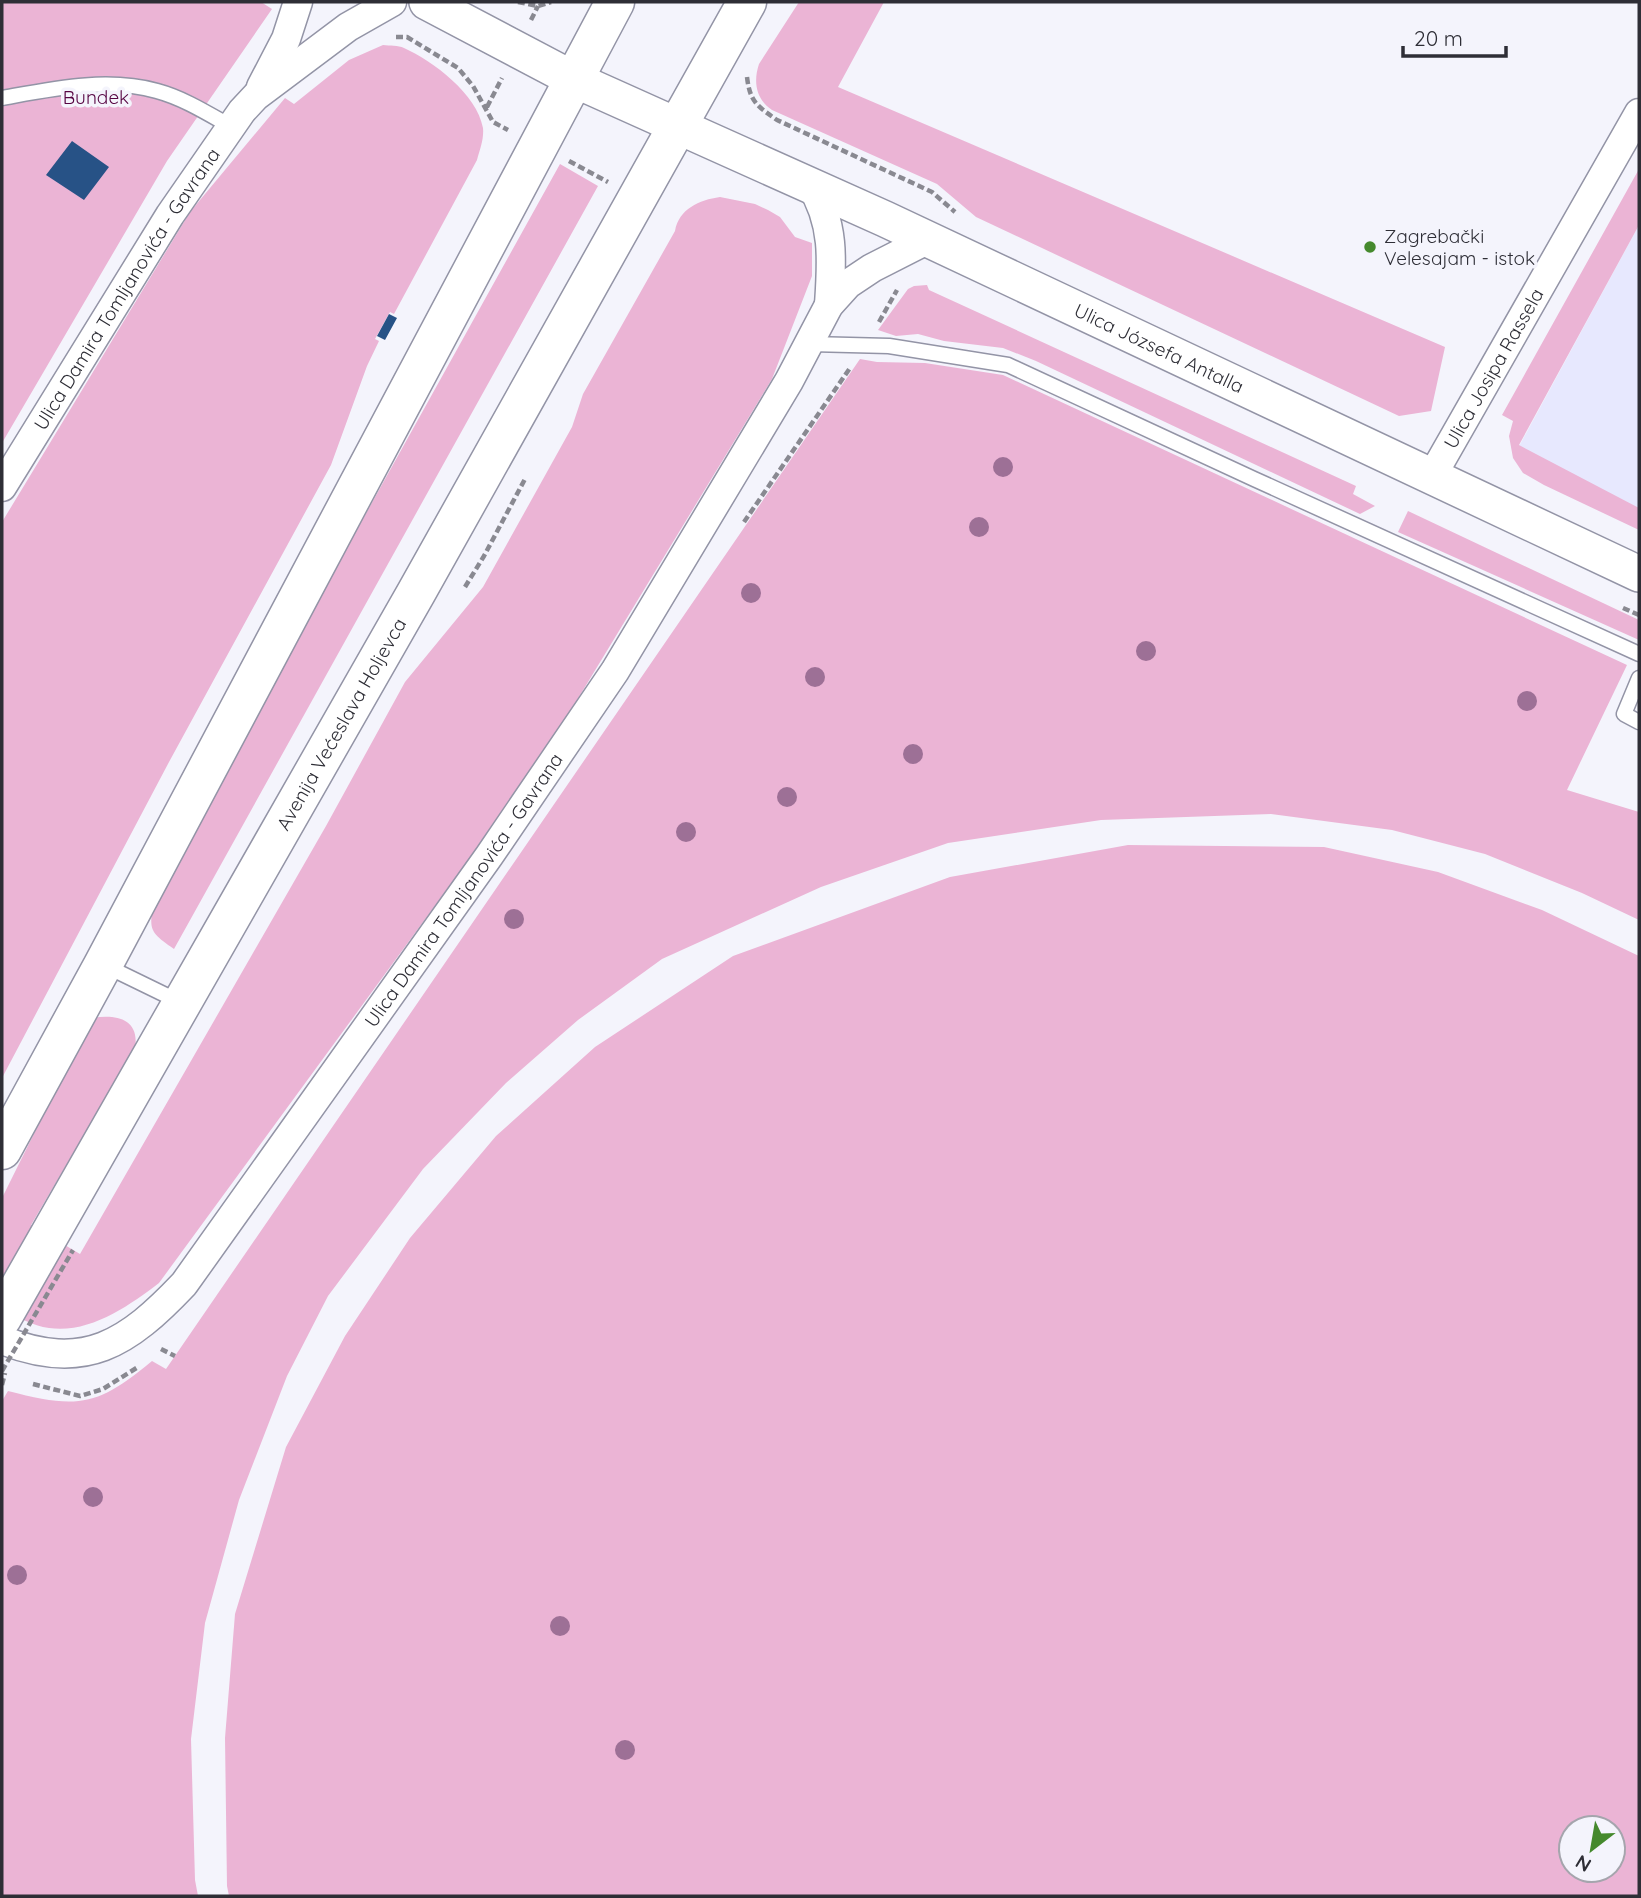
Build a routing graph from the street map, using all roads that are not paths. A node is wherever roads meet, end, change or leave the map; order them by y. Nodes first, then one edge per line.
1 (298, 2) edge
2 (392, 2) edge
3 (427, 2) edge
4 (615, 2) edge
5 (747, 2) edge
6 (573, 79) junction
7 (256, 96) junction
8 (2, 98) edge
9 (1639, 113) edge
10 (230, 126) junction
11 (677, 126) junction
12 (810, 184) junction
13 (927, 240) junction
14 (828, 305) junction
15 (810, 344) junction
16 (1432, 476) junction
17 (2, 487) edge
18 (1639, 574) edge
19 (1639, 654) edge
20 (1639, 678) edge
21 (1639, 722) edge
22 (103, 965) junction
23 (183, 1003) junction
24 (2, 1150) edge
25 (2, 1318) edge
26 (2, 1340) edge

1 - 7 street, Ulica Damira Tomljanovića - Gavrana
2 - 7 street, Ulica Damira Tomljanovića - Gavrana
3 - 6 street
4 - 6 main road
5 - 11 main road, Avenija Većeslava Holjevca
6 - 11 street
6 - 22 main road
7 - 10 street, Ulica Damira Tomljanovića - Gavrana
8 - 10 lane
9 - 16 street, Ulica Josipa Rassela
10 - 17 street, Ulica Damira Tomljanovića - Gavrana
11 - 12 street, Ulica Józsefa Antalla
11 - 23 main road, Avenija Većeslava Holjevca
12 - 13 street, Ulica Józsefa Antalla
12 - 14 street, Ulica Damira Tomljanovića - Gavrana
13 - 14 street, Ulica Damira Tomljanovića - Gavrana
13 - 16 street, Ulica Józsefa Antalla
14 - 15 street, Ulica Damira Tomljanovića - Gavrana
15 - 19 lane
15 - 26 street, Ulica Damira Tomljanovića - Gavrana
16 - 18 street, Ulica Józsefa Antalla
20 - 21 lane
22 - 23 lane
22 - 24 main road
23 - 25 main road, Avenija Većeslava Holjevca

